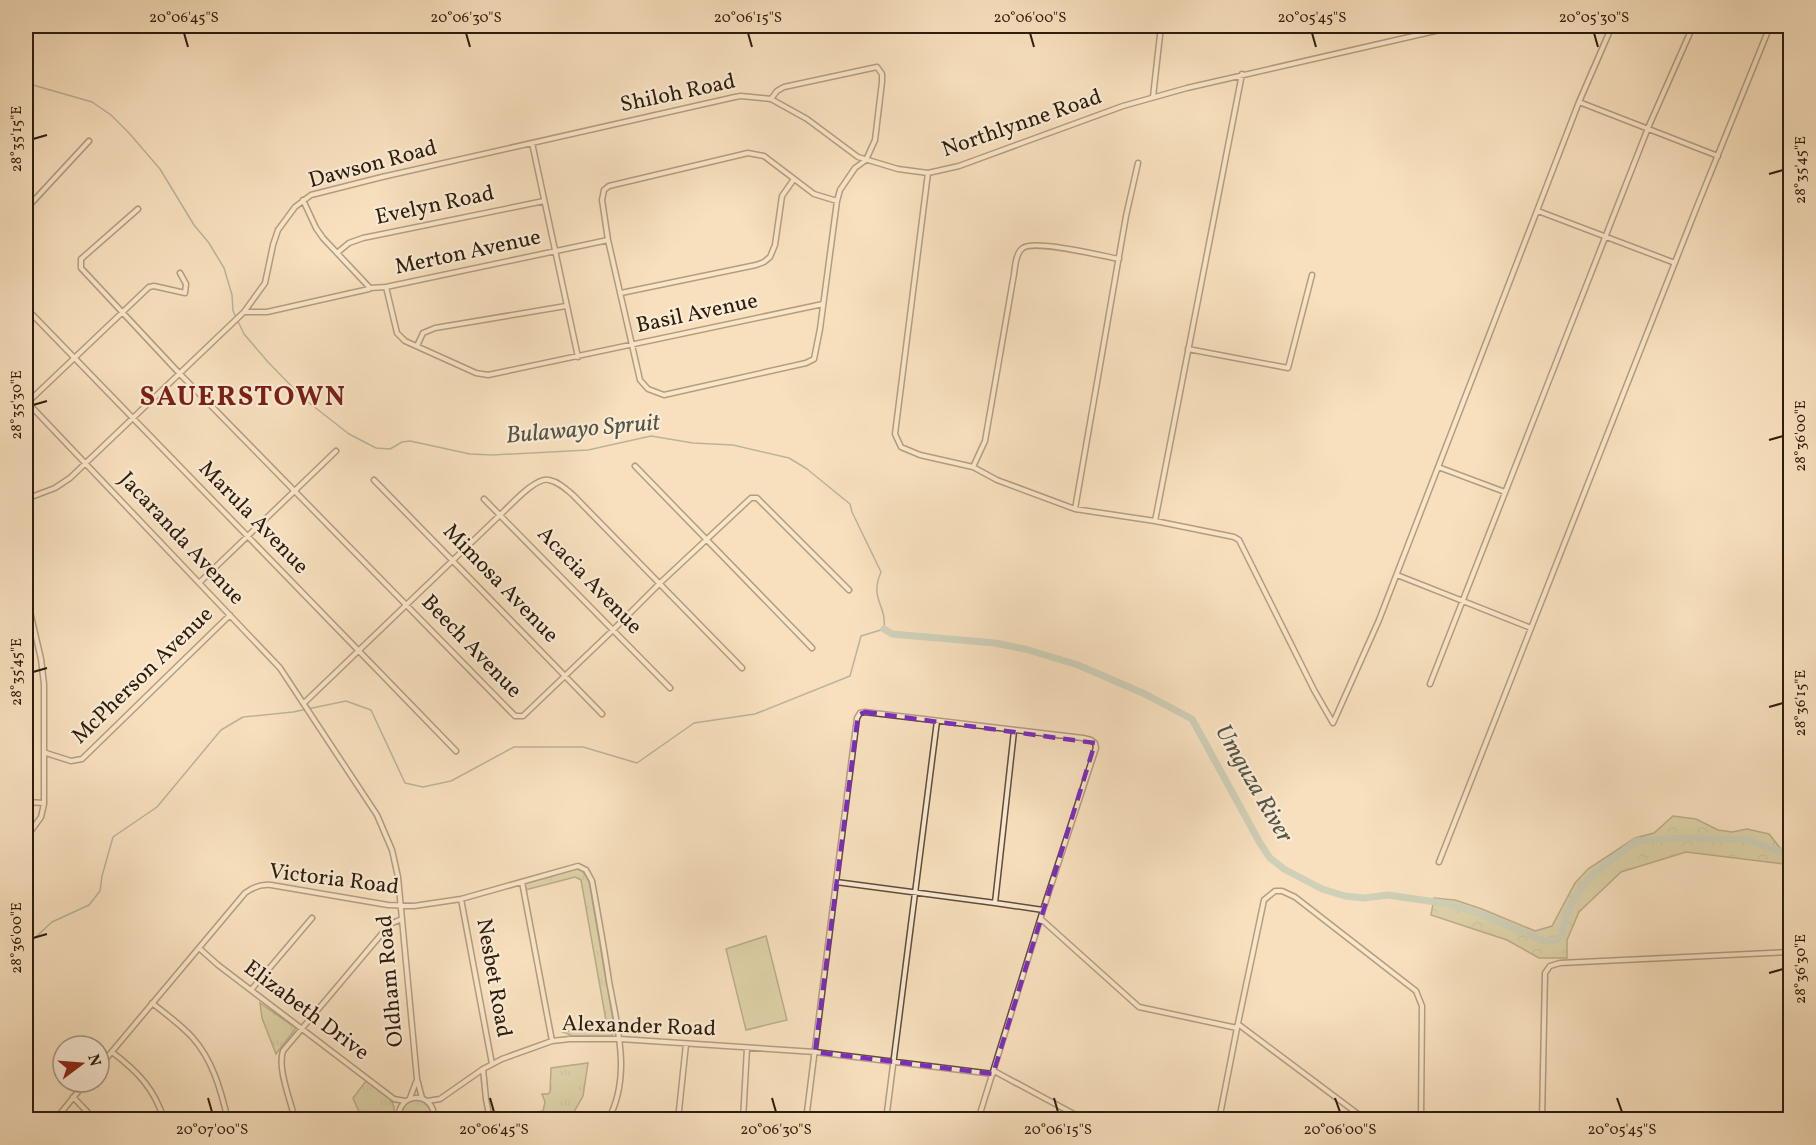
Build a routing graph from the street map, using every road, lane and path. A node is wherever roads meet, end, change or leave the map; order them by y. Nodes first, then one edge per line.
1 (1161, 26) edge
2 (1457, 26) edge
3 (1612, 26) edge
4 (1693, 26) edge
5 (1770, 26) edge
6 (1784, 26) edge
7 (1791, 27) edge
8 (1242, 74) junction
9 (1153, 97) junction
10 (771, 99) junction
11 (1579, 102) junction
12 (1648, 128) junction
13 (543, 140) joint
14 (89, 141) dead end
15 (532, 143) junction
16 (1718, 156) junction
17 (866, 160) junction
18 (1138, 163) dead end
19 (928, 172) junction
20 (794, 179) junction
21 (303, 200) junction
22 (544, 201) junction
23 (837, 201) junction
24 (26, 209) edge
25 (138, 209) dead end
26 (1538, 211) junction
27 (1605, 237) junction
28 (608, 240) junction
29 (556, 252) junction
30 (337, 253) junction
31 (1119, 260) junction
32 (1675, 263) junction
33 (180, 273) dead end
34 (1312, 275) dead end
35 (386, 287) junction
36 (370, 288) junction
37 (621, 293) junction
38 (823, 304) junction
39 (566, 306) junction
40 (26, 308) edge
41 (122, 312) junction
42 (244, 312) junction
43 (630, 345) junction
44 (417, 346) junction
45 (1188, 349) junction
46 (578, 357) junction
47 (75, 359) junction
48 (180, 374) junction
49 (26, 403) edge
50 (133, 418) junction
51 (336, 451) dead end
52 (87, 464) junction
53 (635, 466) dead end
54 (973, 467) junction
55 (1438, 467) junction
56 (374, 480) dead end
57 (294, 489) junction
58 (1505, 492) junction
59 (26, 499) edge
60 (484, 499) dead end
61 (1075, 509) junction
62 (500, 514) junction
63 (1155, 521) junction
64 (248, 534) junction
65 (707, 538) junction
66 (454, 560) junction
67 (1396, 574) junction
68 (200, 582) junction
69 (660, 583) junction
70 (849, 590) dead end
71 (26, 594) edge
72 (1463, 602) junction
73 (406, 604) junction
74 (230, 615) junction
75 (1531, 628) junction
76 (613, 630) junction
77 (812, 648) dead end
78 (359, 651) junction
79 (742, 668) dead end
80 (566, 676) junction
81 (1430, 684) dead end
82 (670, 688) dead end
83 (304, 705) junction
84 (602, 714) dead end
85 (315, 721) joint
86 (937, 721) junction
87 (1014, 731) junction
88 (456, 751) dead end
89 (45, 753) junction
90 (26, 802) edge
91 (44, 803) junction
92 (26, 838) edge
93 (1439, 862) dead end
94 (522, 882) junction
95 (836, 882) junction
96 (915, 892) junction
97 (461, 899) junction
98 (995, 903) junction
99 (400, 905) junction
100 (1043, 910) junction
101 (312, 918) dead end
102 (402, 919) junction
103 (1041, 919) junction
104 (199, 948) junction
105 (1791, 952) edge
106 (251, 990) junction
107 (152, 1004) junction
108 (1238, 1026) junction
109 (302, 1028) junction
110 (620, 1039) junction
111 (552, 1041) junction
112 (686, 1044) junction
113 (747, 1048) junction
114 (112, 1052) joint
115 (815, 1052) junction
116 (893, 1062) junction
117 (492, 1064) junction
118 (483, 1069) junction
119 (994, 1073) junction
120 (417, 1079) junction
121 (76, 1094) edge
122 (74, 1097) junction
123 (422, 1098) junction
124 (394, 1099) junction
125 (440, 1099) junction
126 (408, 1100) junction
127 (428, 1101) junction
128 (434, 1112) junction
129 (398, 1115) edge
130 (55, 1119) edge
131 (95, 1119) edge
132 (164, 1119) edge
133 (228, 1119) edge
134 (295, 1119) edge
135 (393, 1119) edge
136 (435, 1119) edge
137 (490, 1119) edge
138 (608, 1119) edge
139 (678, 1119) edge
140 (743, 1119) edge
141 (806, 1119) edge
142 (886, 1119) edge
143 (978, 1119) edge
144 (1084, 1119) edge
145 (1219, 1119) edge
146 (1366, 1119) edge
147 (1420, 1119) edge
148 (1542, 1119) edge

1 - 9 street
2 - 8 street
3 - 11 street
4 - 12 street
5 - 16 street
6 - 7 street
8 - 9 street
8 - 45 street
9 - 19 street, Northlynne Road
10 - 13 street, Shiloh Road
10 - 17 street, Northlynne Road
10 - 17 street, Shiloh Road
11 - 12 street
11 - 26 street
12 - 16 street
12 - 27 street
13 - 15 street, Dawson Road
14 - 24 street
15 - 21 street, Dawson Road
15 - 22 street
16 - 32 street
17 - 19 street, Northlynne Road
17 - 23 street
18 - 31 street
19 - 54 street
20 - 23 street
20 - 28 street
20 - 37 street
21 - 30 street
21 - 42 street, Dawson Road
22 - 29 street
22 - 30 street, Evelyn Road
23 - 38 street
25 - 41 street, Beech Avenue
26 - 27 street
26 - 55 street
27 - 32 street
27 - 58 street
28 - 29 street, Merton Avenue
28 - 37 street
29 - 35 street, Merton Avenue
29 - 39 street
30 - 36 street
31 - 54 street
31 - 61 street
32 - 75 street
33 - 41 street
34 - 45 street
35 - 36 street, Merton Avenue
35 - 44 street, Basil Avenue
36 - 42 street, Merton Avenue
37 - 43 street
38 - 43 street, Basil Avenue
38 - 43 street
39 - 44 street
39 - 46 street
40 - 47 street, Marula Avenue
41 - 47 street
41 - 48 street, Beech Avenue
42 - 48 street, Dawson Road
43 - 46 street, Basil Avenue
44 - 46 street, Basil Avenue
45 - 63 street
47 - 49 street
47 - 50 street, Marula Avenue
48 - 50 street
48 - 57 street, Beech Avenue
49 - 52 street, Jacaranda Avenue
50 - 52 street
50 - 64 street, Marula Avenue
51 - 57 street
52 - 59 street
52 - 68 street, Jacaranda Avenue
53 - 65 street
54 - 61 street
55 - 58 street
55 - 67 street
56 - 66 street, Mimosa Avenue
57 - 64 street
57 - 73 street, Beech Avenue
58 - 72 street
60 - 62 street, Acacia Avenue
61 - 63 street
62 - 66 street
62 - 69 street
62 - 76 street, Acacia Avenue
63 - 67 street
64 - 68 street
64 - 78 street, Marula Avenue
65 - 69 street, Beech Avenue
65 - 70 street, Beech Avenue
65 - 77 street
66 - 73 street
66 - 80 street, Mimosa Avenue
67 - 72 street
68 - 74 street, Jacaranda Avenue
69 - 76 street, Beech Avenue
69 - 79 street
71 - 89 street
72 - 75 street
72 - 81 street
73 - 78 street
73 - 80 street, Beech Avenue
74 - 83 street, Jacaranda Avenue
74 - 89 street, McPherson Avenue
75 - 93 street
76 - 80 street, Beech Avenue
76 - 82 street, Acacia Avenue
78 - 83 street
78 - 88 street, Marula Avenue
80 - 84 street, Mimosa Avenue
83 - 85 street, Jacaranda Avenue
85 - 99 street, Oldham Road
86 - 87 street
86 - 95 street
86 - 96 street
87 - 98 street
87 - 100 street
89 - 91 street
90 - 91 street
91 - 92 street
94 - 97 street, Victoria Road
94 - 110 street, Victoria Road
94 - 111 street
95 - 96 street
95 - 115 street
96 - 98 street
96 - 116 street
97 - 99 street, Victoria Road
97 - 117 street, Nesbet Road
98 - 100 street
99 - 102 street, Oldham Road
99 - 104 street, Victoria Road
100 - 103 street
101 - 106 street
102 - 109 street
102 - 120 street, Oldham Road
103 - 108 street
103 - 119 street
104 - 106 street, Elizabeth Drive
104 - 107 street, Victoria Road
105 - 148 street
106 - 109 street, Elizabeth Drive
107 - 114 street, Victoria Road
107 - 133 street
108 - 145 street
108 - 146 street
108 - 147 street
109 - 124 street, Elizabeth Drive
109 - 134 street
110 - 111 street, Alexander Road
110 - 112 street, Alexander Road
110 - 138 street
111 - 117 street, Alexander Road
112 - 113 street, Alexander Road
112 - 139 street
113 - 115 street, Alexander Road
113 - 140 street
114 - 132 street
115 - 116 street, Alexander Road
115 - 141 street
116 - 119 street, Alexander Road
116 - 142 street
117 - 118 street, Alexander Road
118 - 125 street, Alexander Road
118 - 137 street
119 - 143 street
119 - 144 street
120 - 123 street, Oldham Road
120 - 126 street, Oldham Road
121 - 122 street
122 - 130 street
122 - 131 street
123 - 126 street, Elizabeth Drive
123 - 127 street
124 - 126 street, Elizabeth Drive
124 - 129 street, Elizabeth Drive
125 - 127 street, Alexander Road
125 - 128 street
126 - 129 street, Oldham Road
127 - 128 street
128 - 136 street
129 - 135 street

